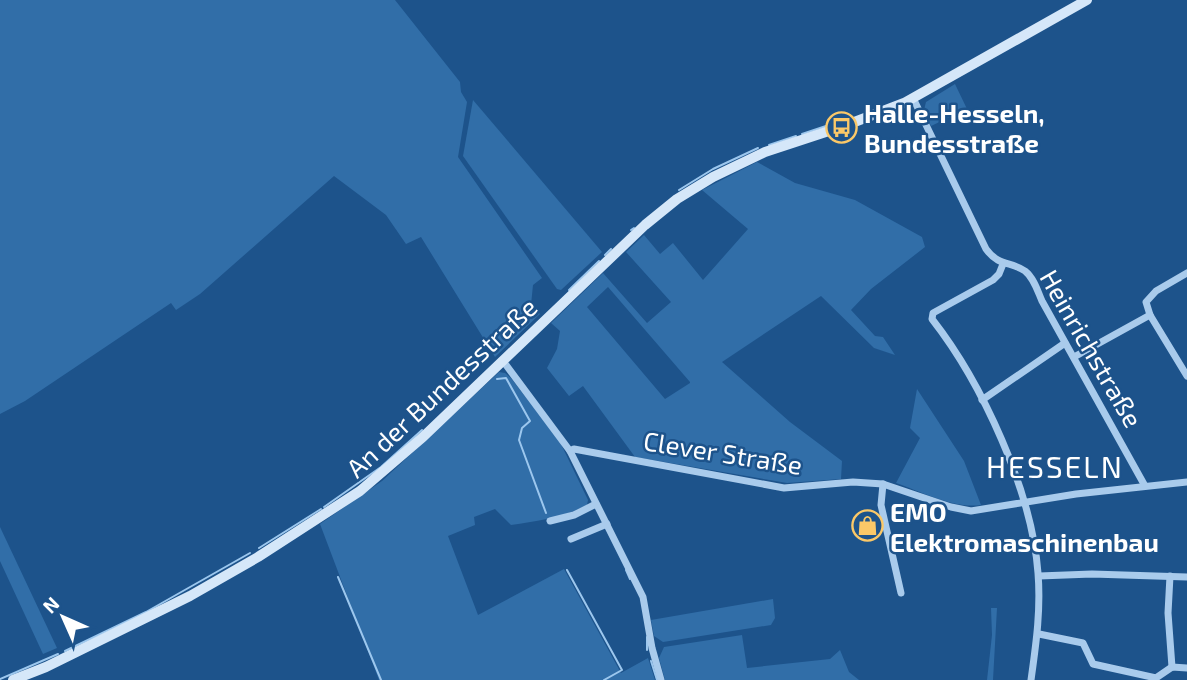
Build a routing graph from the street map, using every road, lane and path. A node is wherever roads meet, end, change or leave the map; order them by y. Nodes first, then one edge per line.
1 (1087, 0) edge
2 (913, 98) junction
3 (1003, 264) junction
4 (1187, 273) edge
5 (1150, 315) junction
6 (1065, 343) junction
7 (1074, 357) junction
8 (503, 361) junction
9 (1187, 376) edge
10 (982, 401) junction
11 (570, 450) junction
12 (1187, 482) edge
13 (883, 484) junction
14 (1145, 486) junction
15 (1026, 503) junction
16 (596, 504) junction
17 (550, 521) dead end
18 (607, 524) junction
19 (571, 539) dead end
20 (1039, 576) junction
21 (1170, 576) junction
22 (1187, 577) edge
23 (901, 593) dead end
24 (1039, 634) junction
25 (1172, 667) junction
26 (1187, 668) edge
27 (13, 680) edge
28 (661, 680) edge
29 (1031, 680) edge

1 - 2 main road, An der Bundesstraße
2 - 3 street, Heinrichstraße
2 - 8 main road, An der Bundesstraße
3 - 6 street, Heinrichstraße
3 - 10 street
4 - 5 street
5 - 7 street
5 - 9 street
6 - 7 street, Heinrichstraße
6 - 10 street
7 - 14 street, Heinrichstraße
8 - 11 street
8 - 27 main road, An der Bundesstraße
10 - 15 street
11 - 13 street, Clever Straße
11 - 16 street
12 - 14 street, Clever Straße
13 - 15 street, Clever Straße
13 - 23 street
14 - 15 street, Clever Straße
15 - 20 street
16 - 17 street
16 - 18 street
18 - 19 street
18 - 28 street
20 - 21 street
20 - 24 street
21 - 22 street
21 - 25 street
24 - 25 street
24 - 29 street
25 - 26 street

